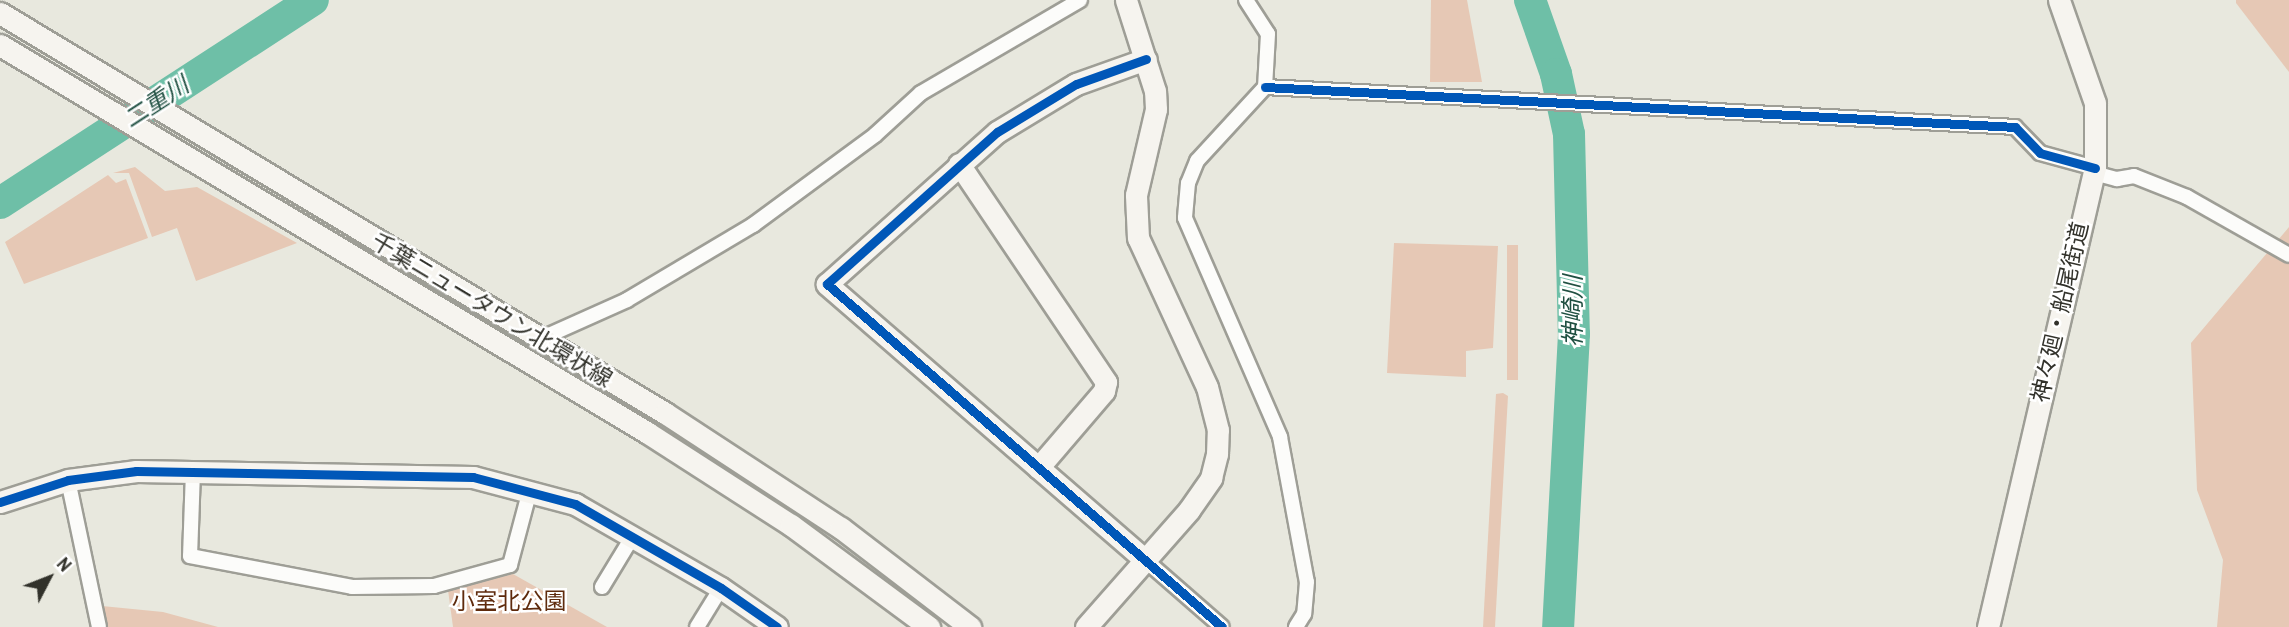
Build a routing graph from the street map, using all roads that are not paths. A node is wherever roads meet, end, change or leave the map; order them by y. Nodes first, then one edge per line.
1 (1080, 0) edge
2 (1126, 0) edge
3 (1246, 0) edge
4 (2059, 0) edge
5 (0, 13) edge
6 (0, 44) edge
7 (1146, 59) junction
8 (1265, 87) junction
9 (959, 164) junction
10 (2094, 170) junction
11 (2289, 255) edge
12 (540, 340) junction
13 (1038, 468) junction
14 (193, 471) junction
15 (68, 480) junction
16 (530, 490) junction
17 (0, 502) edge
18 (633, 536) junction
19 (1144, 559) junction
20 (602, 587) dead end
21 (721, 588) junction
22 (99, 627) edge
23 (697, 627) edge
24 (777, 627) edge
25 (929, 627) edge
26 (970, 627) edge
27 (1086, 627) edge
28 (1222, 627) edge
29 (1296, 627) edge
30 (1988, 627) edge

1 - 12 street
2 - 7 street
3 - 8 street
4 - 10 street, 神々廻・船尾街道
5 - 12 street, 千葉ニュータウン北環状線
6 - 25 street, 千葉ニュータウン北環状線
7 - 9 street
7 - 19 street
8 - 10 street
8 - 29 street
9 - 13 street
9 - 13 street
10 - 11 street
10 - 30 street, 神々廻・船尾街道
12 - 26 street, 千葉ニュータウン北環状線
13 - 19 street
14 - 15 street
14 - 16 street
14 - 16 street
15 - 17 street
15 - 22 street
16 - 18 street
18 - 20 street
18 - 21 street
19 - 27 street
19 - 28 street
21 - 23 street
21 - 24 street

